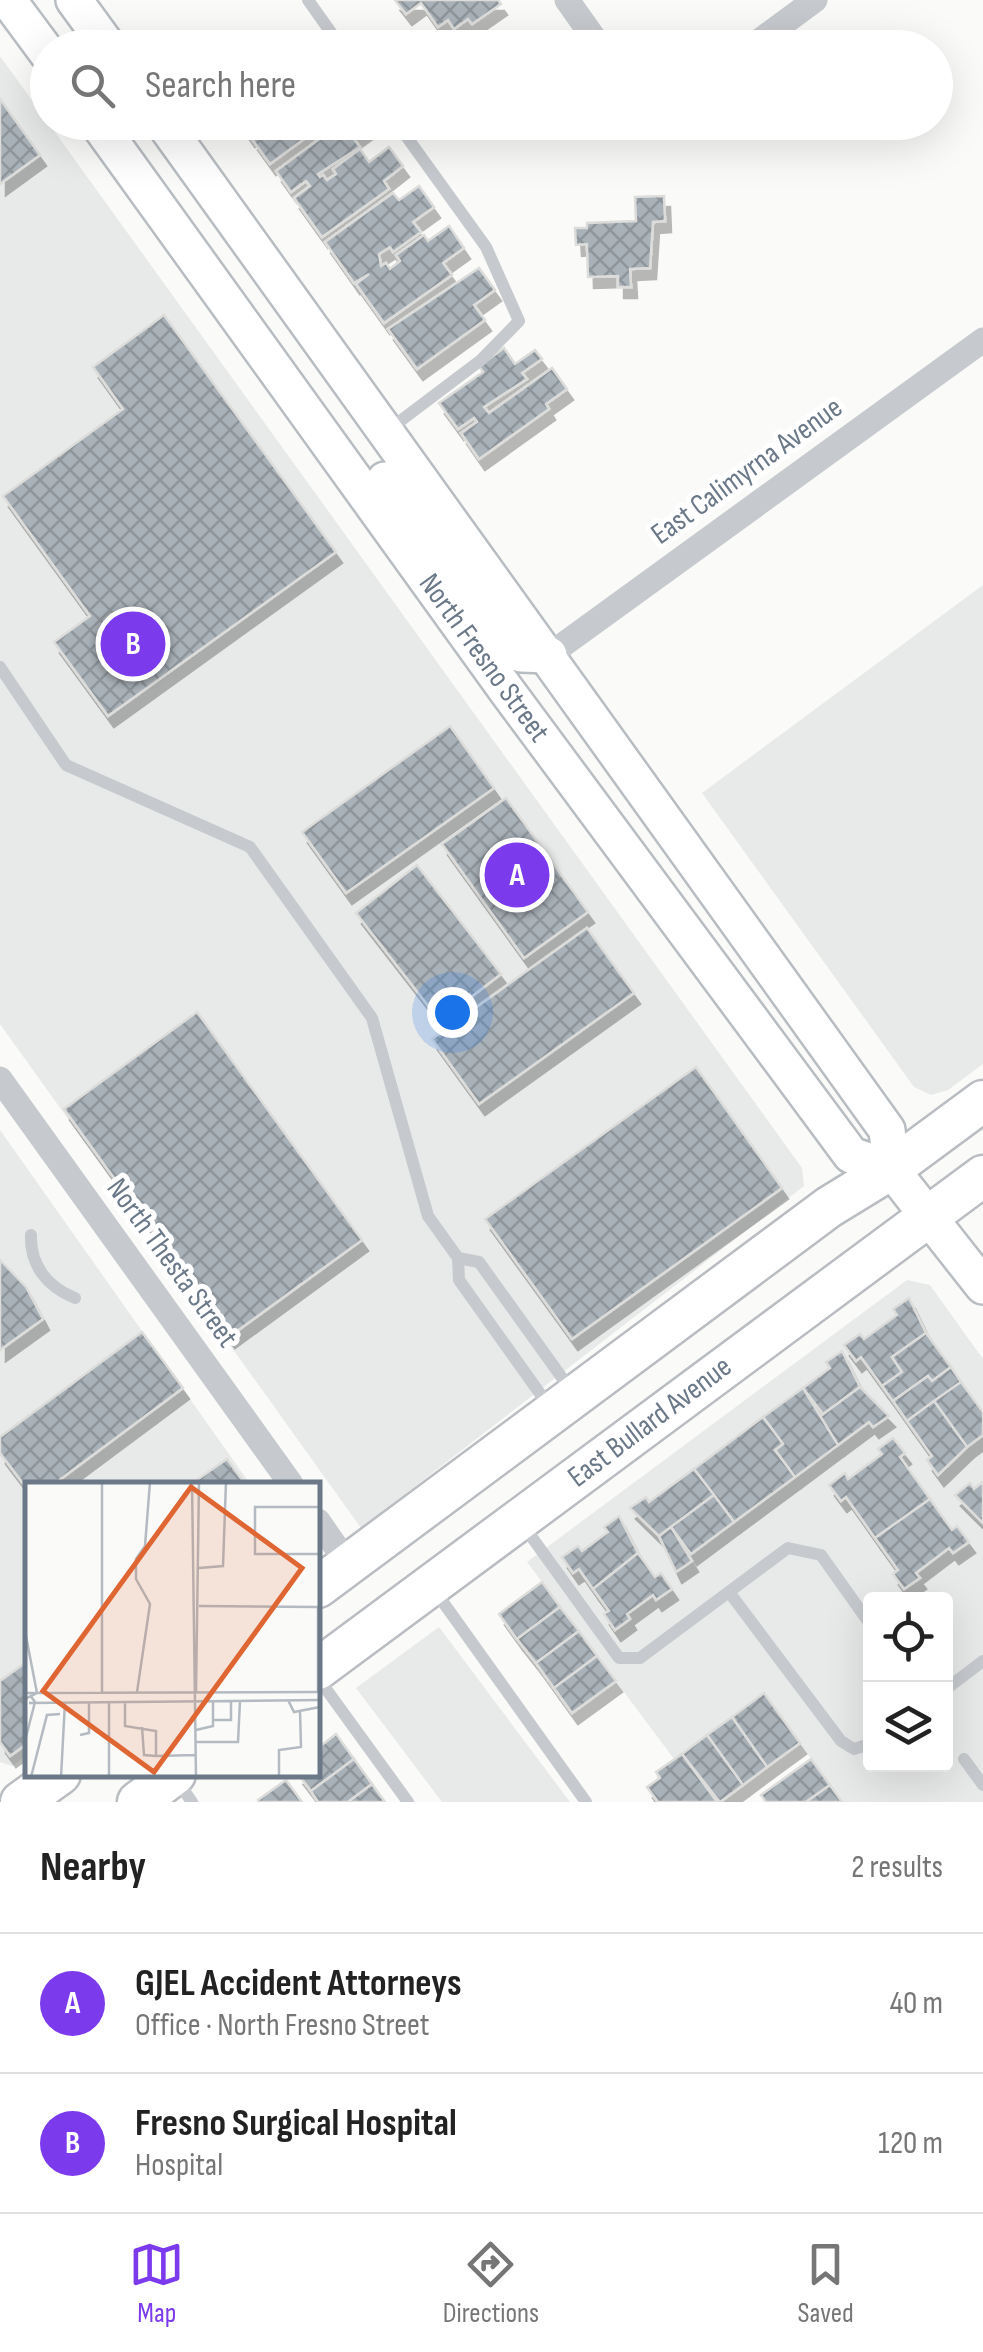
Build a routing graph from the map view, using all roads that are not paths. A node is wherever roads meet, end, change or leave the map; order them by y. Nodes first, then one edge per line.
1 (8, 0) edge
2 (74, 0) edge
3 (308, 0) edge
4 (567, 0) edge
5 (815, 0) edge
6 (30, 30) edge
7 (96, 30) edge
8 (329, 30) edge
9 (588, 30) edge
10 (774, 30) edge
11 (110, 140) edge
12 (176, 140) edge
13 (409, 140) edge
14 (983, 340) edge
15 (387, 430) junction
16 (328, 440) junction
17 (549, 655) junction
18 (0, 667) edge
19 (0, 1079) edge
20 (983, 1101) edge
21 (891, 1169) junction
22 (983, 1176) edge
23 (928, 1216) junction
24 (31, 1236) dead end
25 (458, 1258) junction
26 (983, 1286) edge
27 (74, 1298) dead end
28 (564, 1404) junction
29 (290, 1482) edge
30 (520, 1519) junction
31 (320, 1528) edge
32 (333, 1575) edge
33 (431, 1585) junction
34 (728, 1592) junction
35 (863, 1614) edge
36 (983, 1661) edge
37 (320, 1668) edge
38 (320, 1681) edge
39 (953, 1685) edge
40 (863, 1746) edge
41 (964, 1758) dead end
42 (56, 1777) edge
43 (172, 1777) edge
44 (176, 1777) edge
45 (983, 1785) edge
46 (21, 1802) edge
47 (138, 1802) edge
48 (192, 1802) edge
49 (408, 1802) edge
50 (586, 1802) edge

1 - 6 main road
2 - 7 main road
3 - 8 lane
4 - 9 street
5 - 10 street
11 - 16 main road, North Fresno Street
12 - 15 main road, North Fresno Street
13 - 15 lane
14 - 17 street, East Calimyrna Avenue
15 - 17 main road, North Fresno Street
16 - 17 main road
16 - 21 main road, North Fresno Street
17 - 21 main road, North Fresno Street
18 - 25 lane
19 - 29 street, North Thesta Street
20 - 21 main road
21 - 23 main road, North Fresno Street
21 - 28 main road
22 - 23 main road, East Bullard Avenue
23 - 26 main road, North Fresno Street
23 - 30 main road, East Bullard Avenue
24 - 27 lane
25 - 28 lane
25 - 28 lane
28 - 32 main road
30 - 33 main road, East Bullard Avenue
30 - 34 lane
31 - 32 street
33 - 37 main road, East Bullard Avenue
33 - 50 lane
34 - 35 lane
34 - 40 lane
36 - 39 lane
38 - 49 lane
41 - 45 lane
42 - 46 main road
43 - 47 main road
44 - 48 lane

